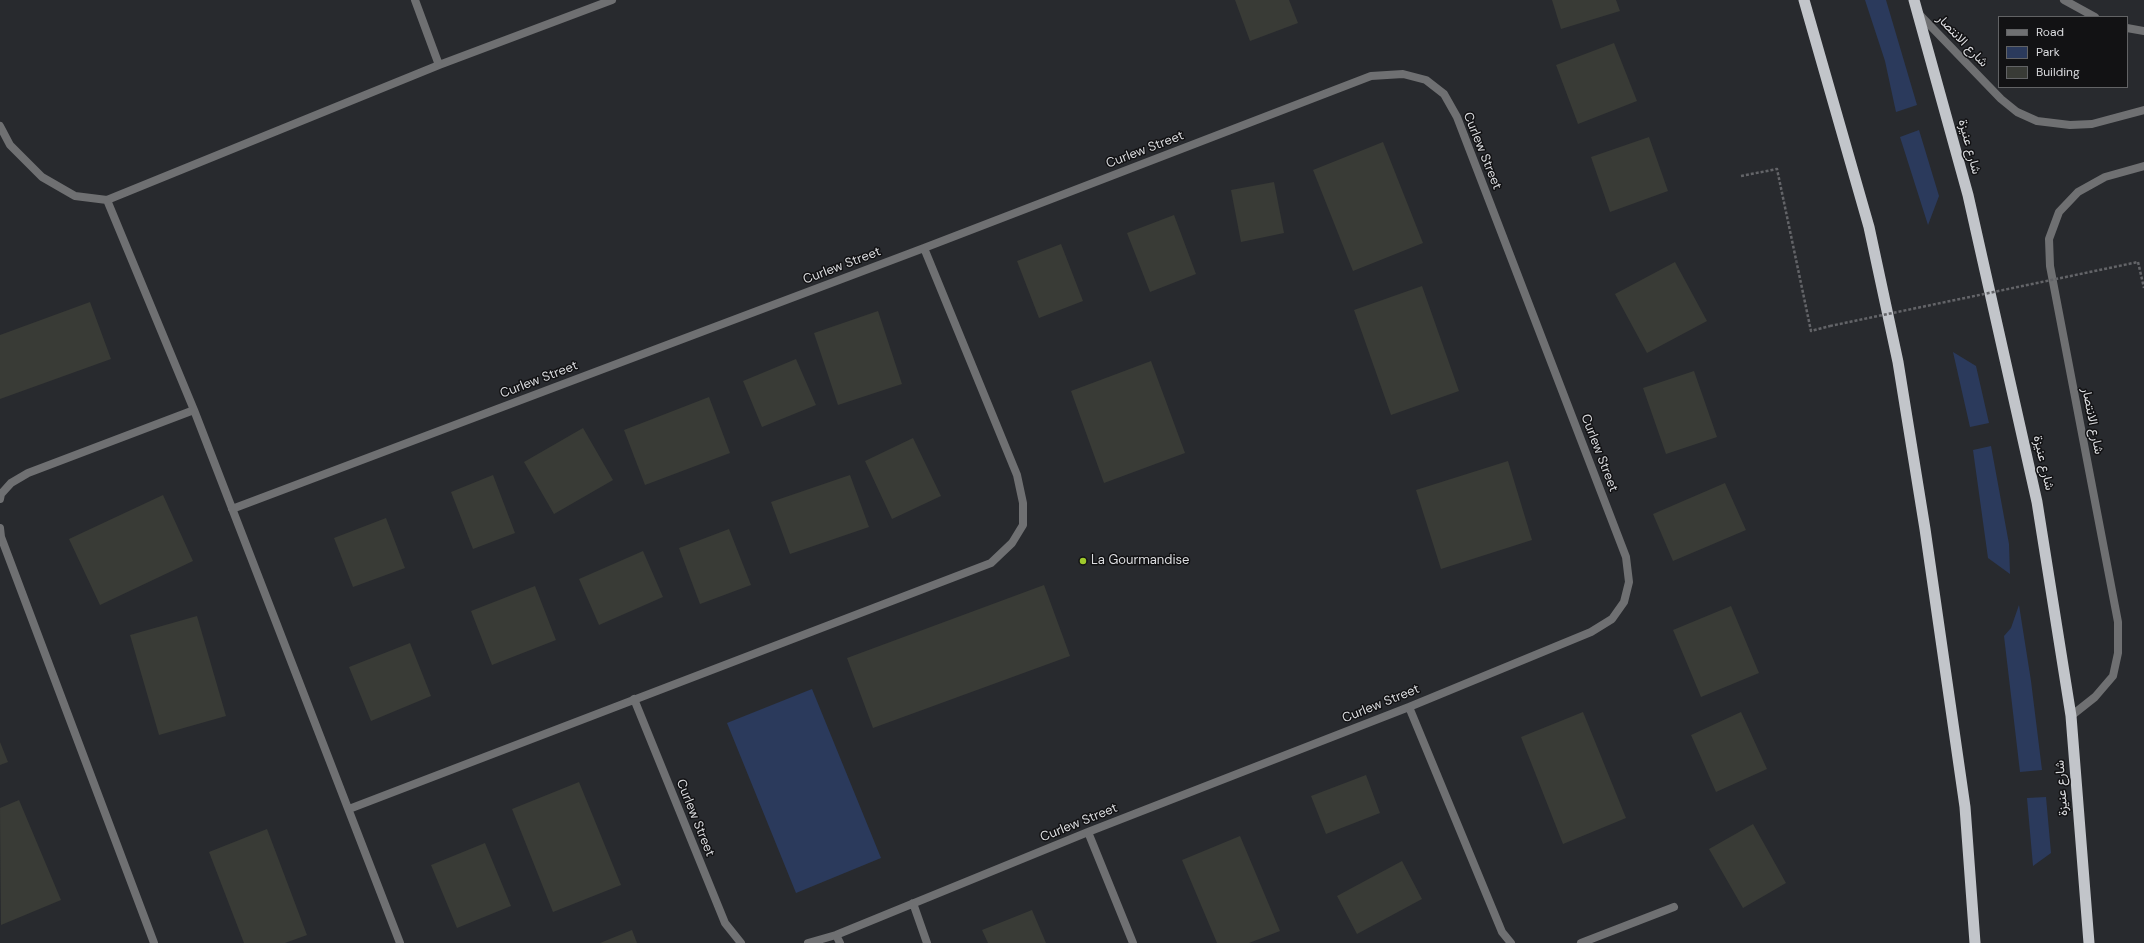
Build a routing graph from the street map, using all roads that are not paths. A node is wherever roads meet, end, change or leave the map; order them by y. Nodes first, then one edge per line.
1 (415, 0) edge
2 (612, 0) edge
3 (1804, 0) edge
4 (1914, 0) edge
5 (2064, 0) edge
6 (1918, 12) junction
7 (2093, 16) edge
8 (2128, 28) edge
9 (2144, 31) edge
10 (439, 65) junction
11 (2144, 110) edge
12 (0, 126) edge
13 (2144, 166) edge
14 (107, 200) junction
15 (924, 248) junction
16 (194, 410) junction
17 (0, 499) edge
18 (232, 509) junction
19 (0, 528) edge
20 (634, 699) junction
21 (1409, 707) junction
22 (2071, 716) junction
23 (349, 810) junction
24 (1088, 832) junction
25 (913, 903) junction
26 (1674, 907) dead end
27 (836, 935) junction
28 (154, 943) edge
29 (400, 943) edge
30 (741, 943) edge
31 (808, 943) edge
32 (840, 943) edge
33 (927, 943) edge
34 (1133, 943) edge
35 (1511, 943) edge
36 (1581, 943) edge
37 (1974, 943) edge
38 (2088, 943) edge

1 - 10 street
2 - 10 street
3 - 37 highway
4 - 6 highway, شارع عنيزة
5 - 7 street
6 - 11 street, شارع الانتصار
6 - 22 highway, شارع عنيزة
8 - 9 street
10 - 14 street
12 - 14 street
13 - 22 street, شارع الانتصار
14 - 16 street
15 - 18 street, Curlew Street
15 - 20 street
15 - 21 street, Curlew Street
16 - 17 street
16 - 18 street
18 - 23 street
19 - 28 street
20 - 23 street
20 - 30 street, Curlew Street
21 - 24 street, Curlew Street
21 - 35 street
22 - 38 highway, شارع عنيزة
23 - 29 street
24 - 25 street, Curlew Street
24 - 34 street
25 - 27 street, Curlew Street
25 - 33 street
26 - 36 street
27 - 31 street, Curlew Street
27 - 32 street

